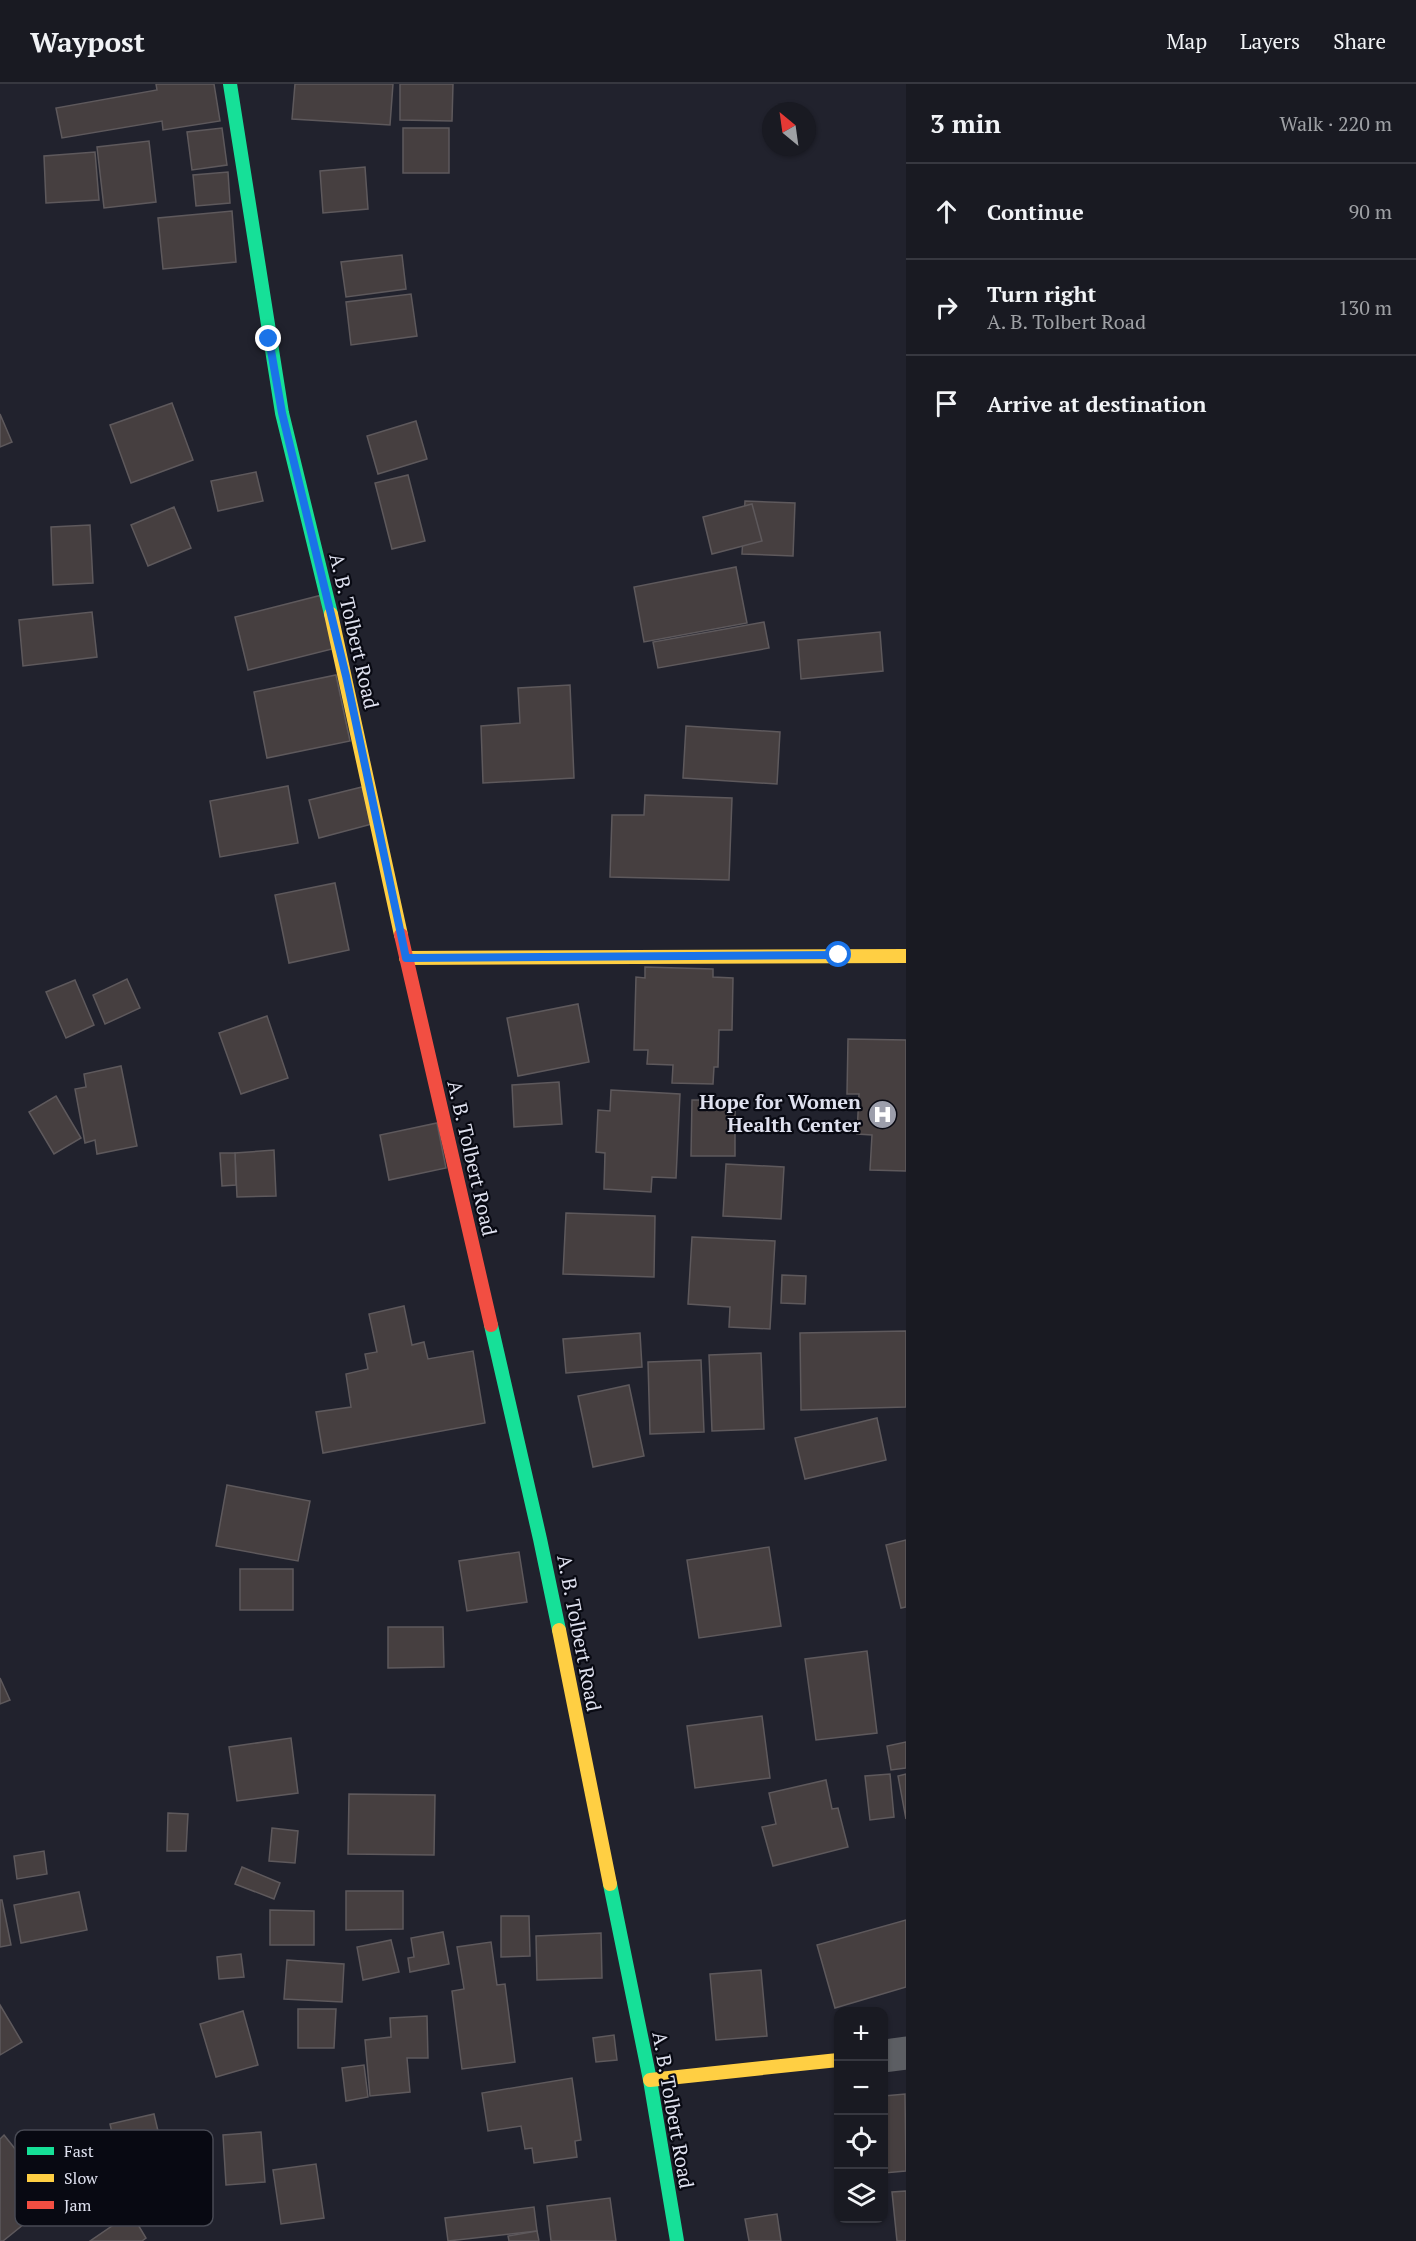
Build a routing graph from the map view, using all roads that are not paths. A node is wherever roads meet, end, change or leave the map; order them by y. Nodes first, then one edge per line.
1 (230, 84) edge
2 (906, 956) edge
3 (406, 958) junction
4 (906, 2054) edge
5 (888, 2056) edge
6 (834, 2060) edge
7 (650, 2080) junction
8 (676, 2241) edge

1 - 3 street, A. B. Tolbert Road
2 - 3 street
3 - 7 street, A. B. Tolbert Road
4 - 5 street
6 - 7 street
7 - 8 street, A. B. Tolbert Road

